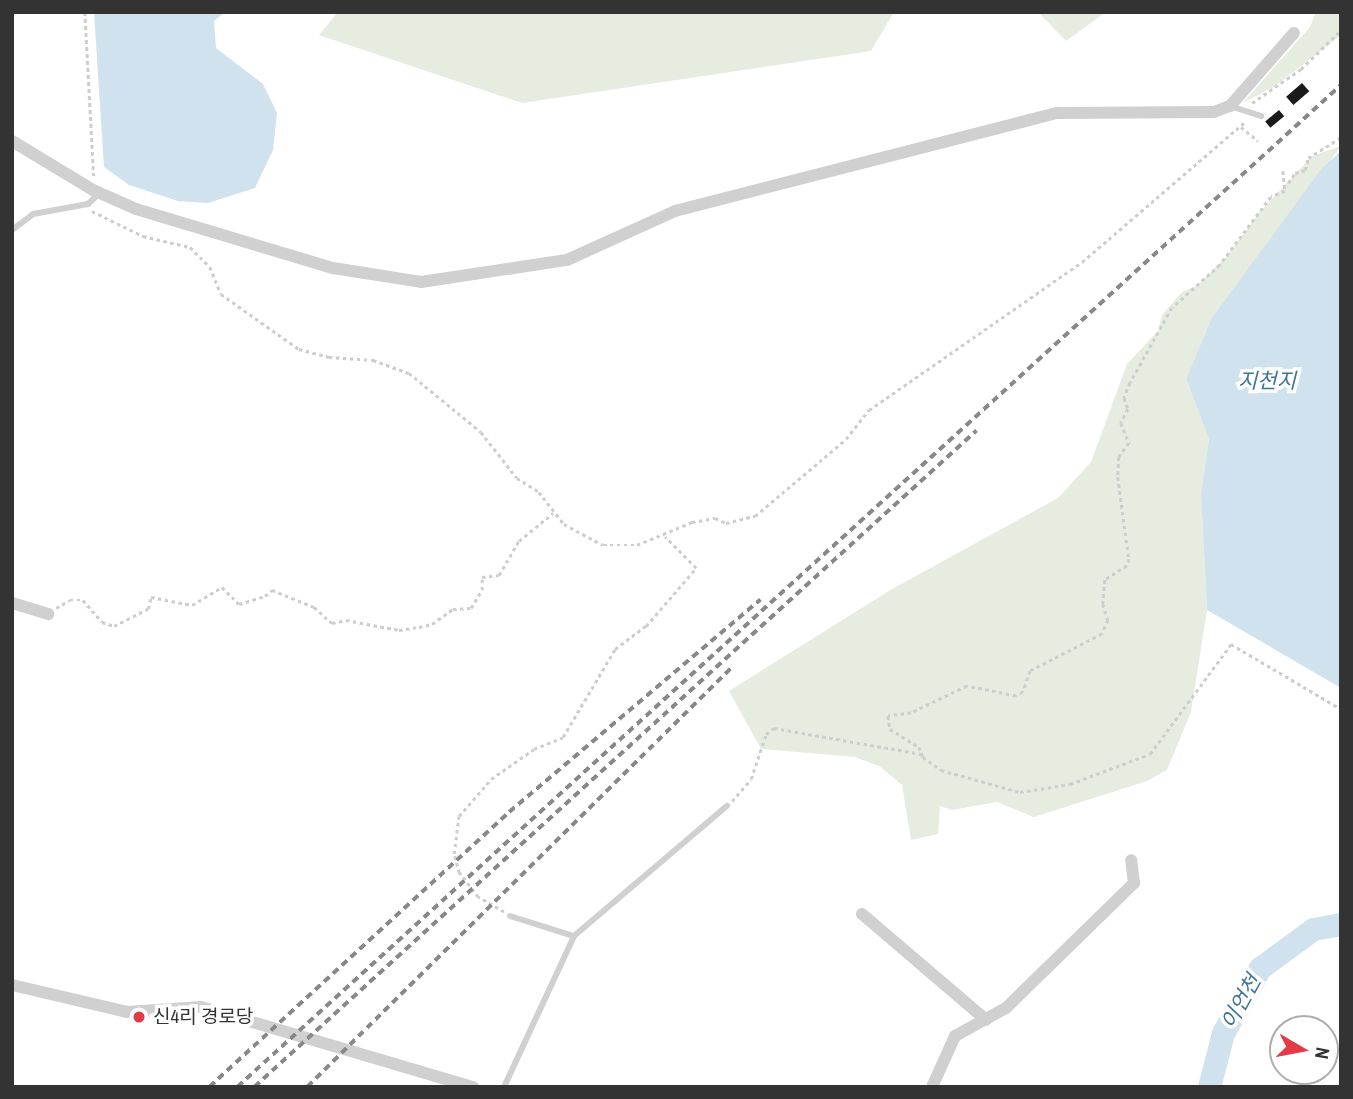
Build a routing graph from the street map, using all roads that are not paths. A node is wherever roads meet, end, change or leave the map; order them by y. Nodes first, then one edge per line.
1 (1294, 33) dead end
2 (1230, 106) junction
3 (1261, 116) dead end
4 (12, 141) edge
5 (97, 192) junction
6 (12, 230) edge
7 (12, 603) edge
8 (48, 614) road end
9 (727, 806) road end
10 (1131, 860) dead end
11 (862, 914) dead end
12 (510, 916) road end
13 (574, 936) junction
14 (12, 985) edge
15 (986, 1020) junction
16 (473, 1087) edge
17 (504, 1087) edge
18 (932, 1087) edge

1 - 2 street
2 - 3 lane
2 - 5 street
4 - 5 street
5 - 6 lane
7 - 8 street
9 - 13 lane
10 - 15 street
11 - 15 street
12 - 13 lane
13 - 17 lane
14 - 16 street
15 - 18 street

